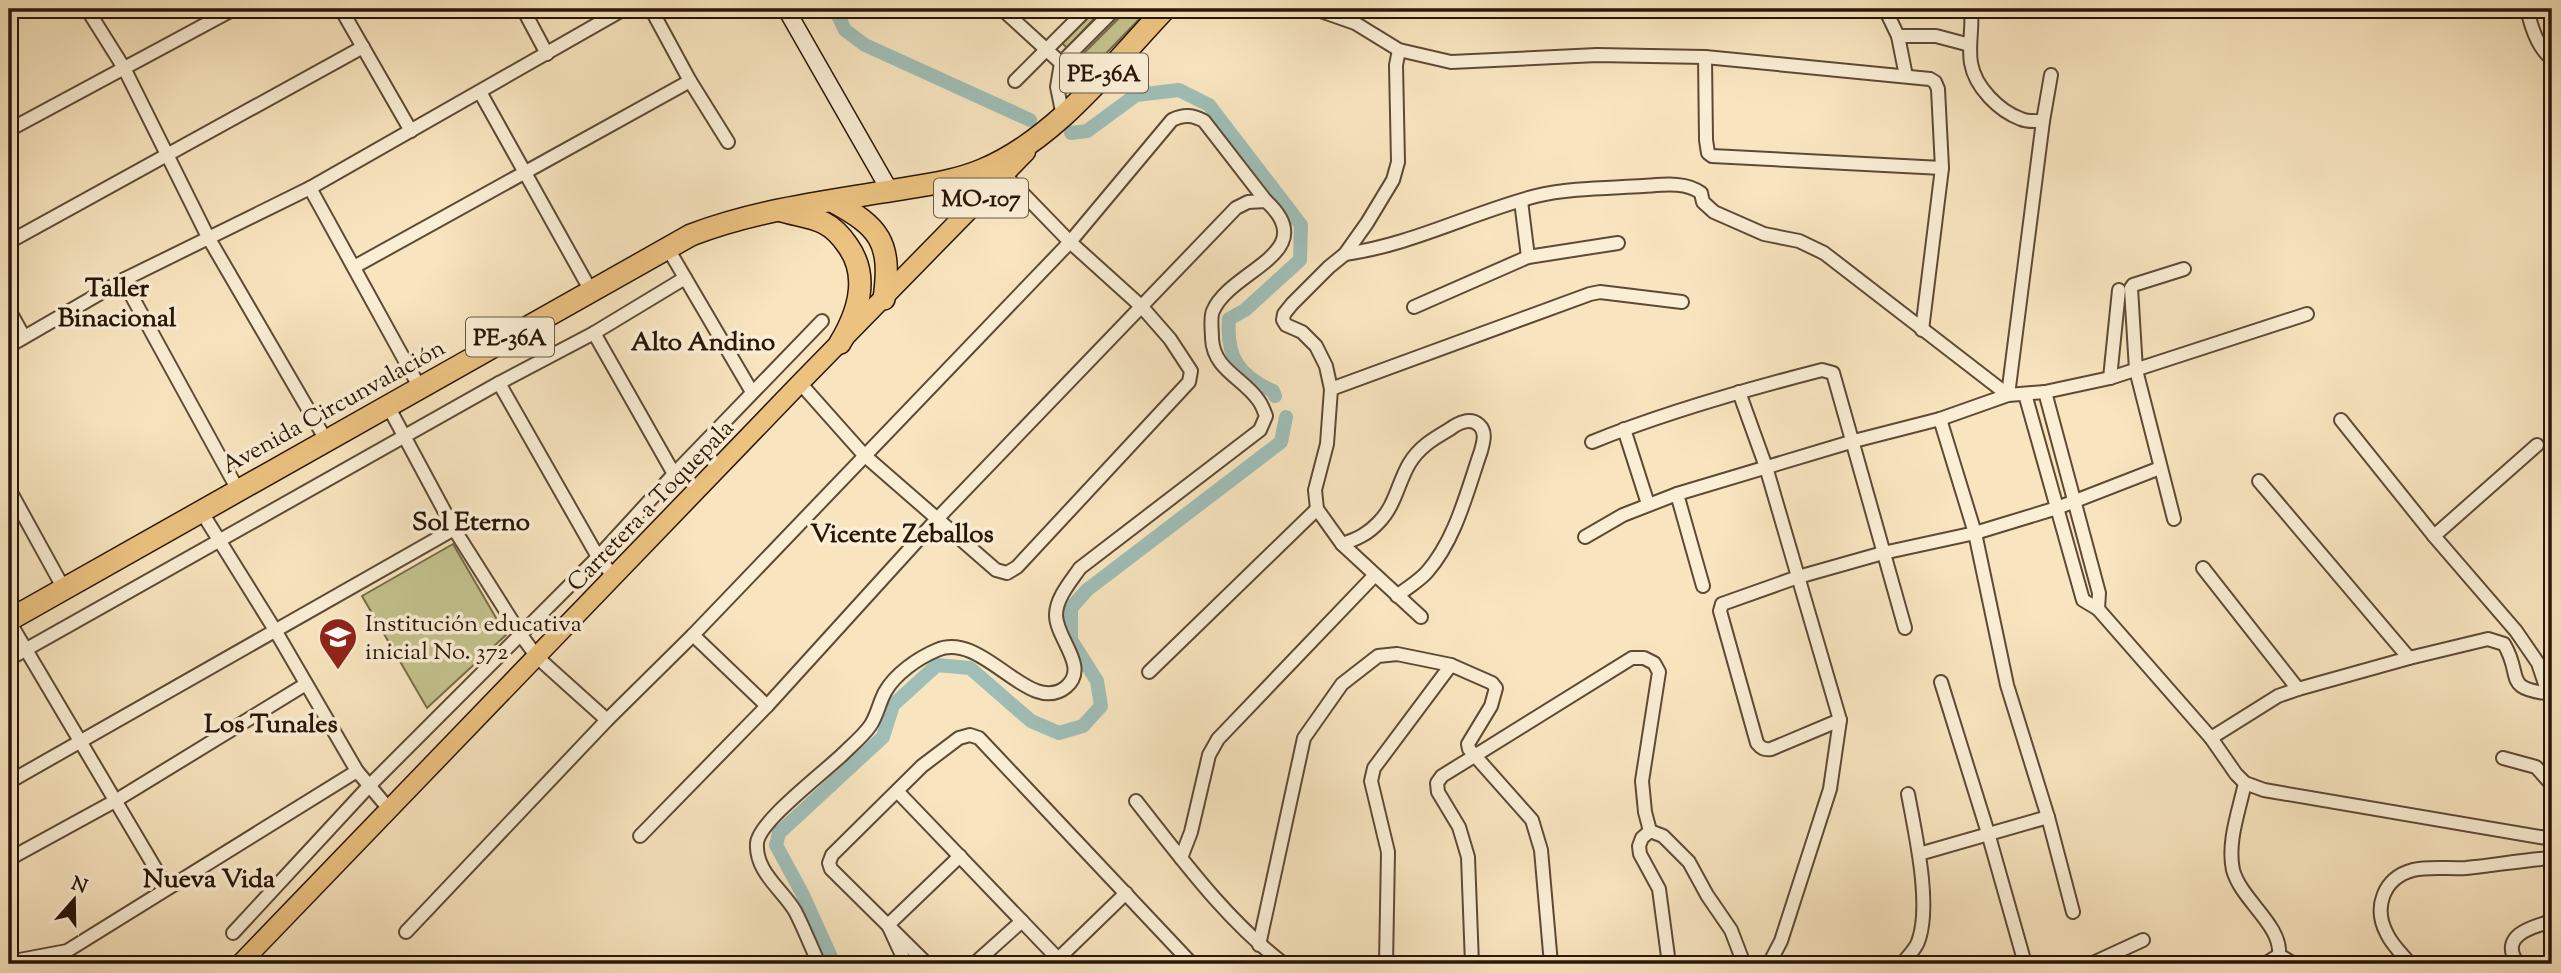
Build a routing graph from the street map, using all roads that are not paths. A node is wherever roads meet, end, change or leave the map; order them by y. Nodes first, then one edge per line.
1 (87, 9) edge
2 (234, 9) edge
3 (341, 9) edge
4 (523, 9) edge
5 (624, 9) edge
6 (651, 9) edge
7 (786, 9) edge
8 (1002, 9) edge
9 (1087, 9) edge
10 (1115, 9) edge
11 (1165, 9) edge
12 (1315, 9) edge
13 (1546, 9) edge
14 (1885, 9) edge
15 (1971, 9) edge
16 (2527, 9) edge
17 (1667, 11) dead end
18 (1898, 36) junction
19 (1970, 45) junction
20 (363, 47) junction
21 (1046, 50) junction
22 (1399, 50) junction
23 (547, 54) junction
24 (1705, 57) junction
25 (2552, 59) edge
26 (1060, 63) junction
27 (124, 68) junction
28 (2051, 75) dead end
29 (1906, 76) junction
30 (1015, 80) dead end
31 (690, 81) junction
32 (480, 92) junction
33 (1063, 116) junction
34 (2043, 121) junction
35 (9, 130) edge
36 (411, 131) junction
37 (1043, 135) junction
38 (728, 142) dead end
39 (168, 154) junction
40 (1942, 167) junction
41 (525, 172) junction
42 (1004, 174) junction
43 (310, 188) junction
44 (890, 191) junction
45 (832, 201) junction
46 (1266, 201) junction
47 (1521, 201) junction
48 (776, 210) junction
49 (208, 237) junction
50 (9, 242) edge
51 (1070, 242) junction
52 (1618, 243) dead end
53 (667, 247) junction
54 (1345, 254) junction
55 (1528, 257) junction
56 (920, 261) joint
57 (354, 267) junction
58 (2184, 269) dead end
59 (685, 278) junction
60 (123, 280) junction
61 (2119, 290) dead end
62 (591, 291) junction
63 (884, 299) junction
64 (1682, 302) dead end
65 (1142, 307) junction
66 (1414, 307) dead end
67 (9, 310) edge
68 (2307, 314) dead end
69 (822, 321) dead end
70 (1922, 330) junction
71 (594, 333) junction
72 (24, 337) junction
73 (840, 343) junction
74 (9, 346) edge
75 (2136, 370) junction
76 (2110, 378) junction
77 (499, 383) junction
78 (800, 383) junction
79 (420, 388) junction
80 (1331, 390) junction
81 (752, 392) junction
82 (1739, 392) junction
83 (2045, 392) junction
84 (2025, 394) junction
85 (2008, 395) junction
86 (388, 406) junction
87 (1940, 419) junction
88 (2341, 421) dead end
89 (1624, 429) junction
90 (405, 437) junction
91 (326, 440) junction
92 (1854, 441) junction
93 (1592, 442) dead end
94 (2537, 445) dead end
95 (864, 455) junction
96 (1766, 467) junction
97 (2160, 468) junction
98 (674, 474) junction
99 (2259, 481) dead end
100 (9, 489) edge
101 (238, 490) junction
102 (1678, 494) junction
103 (2074, 500) junction
104 (1648, 504) junction
105 (2057, 508) junction
106 (1317, 509) junction
107 (201, 511) junction
108 (937, 519) junction
109 (2174, 519) dead end
110 (454, 529) junction
111 (1975, 533) junction
112 (2434, 536) junction
113 (1585, 537) dead end
114 (218, 541) junction
115 (1342, 544) junction
116 (1883, 553) junction
117 (598, 557) junction
118 (2203, 569) dead end
119 (1376, 575) junction
120 (614, 577) junction
121 (1798, 577) junction
122 (1703, 586) dead end
123 (64, 589) junction
124 (1397, 596) junction
125 (2098, 609) junction
126 (1421, 617) dead end
127 (9, 620) edge
128 (1905, 628) dead end
129 (275, 630) junction
130 (521, 635) junction
131 (693, 635) junction
132 (26, 650) junction
133 (537, 657) junction
134 (2409, 658) junction
135 (9, 659) edge
136 (1451, 665) junction
137 (1149, 672) dead end
138 (1941, 682) dead end
139 (306, 684) junction
140 (2298, 690) junction
141 (2550, 694) edge
142 (767, 706) junction
143 (607, 720) junction
144 (1840, 720) junction
145 (2211, 738) junction
146 (80, 743) junction
147 (1475, 755) junction
148 (2502, 758) dead end
149 (357, 771) junction
150 (9, 782) edge
151 (2245, 783) junction
152 (370, 785) junction
153 (2552, 785) edge
154 (897, 791) junction
155 (1908, 794) dead end
156 (115, 801) junction
157 (1136, 801) dead end
158 (389, 809) junction
159 (2048, 817) junction
160 (1650, 831) junction
161 (1988, 833) junction
162 (640, 836) dead end
163 (2552, 839) edge
164 (1919, 854) junction
165 (960, 856) junction
166 (1181, 858) junction
167 (2552, 858) edge
168 (9, 859) edge
169 (167, 888) junction
170 (1126, 893) junction
171 (2073, 912) dead end
172 (1022, 921) junction
173 (2552, 921) edge
174 (888, 925) junction
175 (406, 932) dead end
176 (233, 933) dead end
177 (2143, 940) dead end
178 (1259, 945) junction
179 (2279, 955) junction
180 (2024, 960) dead end
181 (9, 961) edge
182 (34, 961) edge
183 (1061, 962) edge
184 (240, 964) edge
185 (819, 964) edge
186 (906, 964) edge
187 (927, 964) edge
188 (974, 964) edge
189 (1192, 964) edge
190 (1284, 964) edge
191 (1386, 964) edge
192 (1472, 964) edge
193 (1551, 964) edge
194 (1669, 964) edge
195 (1744, 964) edge
196 (1769, 964) edge
197 (1902, 964) edge
198 (2091, 964) edge
199 (2265, 964) edge
200 (2294, 964) edge
201 (2410, 964) edge
202 (2518, 964) edge

1 - 27 street
2 - 27 street
3 - 20 street
4 - 23 street
5 - 23 street
6 - 31 street
7 - 44 main road
8 - 21 street
9 - 21 street
10 - 26 street
11 - 33 highway, Avenida Circunvalación / PE-36A
12 - 22 street
13 - 17 street
14 - 18 street
15 - 19 street
16 - 25 street
18 - 19 street
18 - 29 street
19 - 34 street
20 - 36 street
20 - 39 street
21 - 26 street
21 - 30 street
22 - 24 street
22 - 54 street
23 - 32 street
24 - 29 street
24 - 40 street
26 - 33 street
27 - 35 street
27 - 39 street
28 - 34 street
29 - 40 street
31 - 38 street
31 - 41 street
32 - 36 street
32 - 41 street
33 - 37 highway, Avenida Circunvalación / PE-36A
34 - 85 street
36 - 43 street
37 - 42 main road, Avenida Circunvalación / MO-107
37 - 44 highway, Avenida Circunvalación / PE-36A
39 - 49 street
39 - 50 street
40 - 70 street
41 - 57 street
41 - 62 street
42 - 51 street
42 - 56 main road, Avenida Circunvalación / MO-107
43 - 49 street
43 - 57 street
44 - 45 highway, Avenida Circunvalación / PE-36A
45 - 48 highway, Avenida Circunvalación / PE-36A
45 - 63 highway
46 - 51 street
46 - 65 street
46 - 185 street
47 - 54 street
47 - 55 street
47 - 70 street
48 - 53 highway, Avenida Circunvalación / PE-36A
48 - 73 highway
49 - 60 street
49 - 91 street
51 - 65 street
51 - 95 street
52 - 55 street
53 - 59 street
53 - 62 highway, Avenida Circunvalación / PE-36A
54 - 80 street
55 - 66 street
56 - 63 main road, Carretera a Toquepala / MO-107
57 - 79 street
58 - 75 street
59 - 71 street
59 - 81 street
60 - 72 street
60 - 101 street
61 - 76 street
62 - 79 highway, Avenida Circunvalación / PE-36A
63 - 73 main road, Carretera a Toquepala / MO-107
64 - 80 street
65 - 108 street
65 - 108 street
67 - 72 street
68 - 75 street
69 - 81 street
70 - 85 street
71 - 77 street
71 - 98 street
72 - 74 street
73 - 78 main road, Carretera a Toquepala / MO-107
75 - 76 street
75 - 97 street
76 - 83 street
77 - 90 street
77 - 117 street
78 - 95 street
78 - 120 main road, Carretera a Toquepala / MO-107
79 - 86 highway, Avenida Circunvalación / PE-36A
80 - 106 street
81 - 98 street
82 - 89 street
82 - 92 street
82 - 96 street
83 - 84 street
83 - 103 street
84 - 85 street
84 - 105 street
85 - 87 street
86 - 90 street
86 - 91 highway, Avenida Circunvalación / PE-36A
87 - 92 street
87 - 111 street
88 - 112 street
89 - 93 street
89 - 104 street
90 - 110 street
90 - 114 street
91 - 101 highway, Avenida Circunvalación / PE-36A
92 - 96 street
92 - 116 street
94 - 112 street
95 - 108 street
95 - 131 street
96 - 102 street
96 - 121 street
97 - 103 street
97 - 109 street
98 - 117 street
99 - 134 street
100 - 123 street
101 - 107 highway, Avenida Circunvalación / PE-36A
102 - 104 street
102 - 122 street
103 - 105 street
103 - 125 street
104 - 113 street
105 - 111 street
105 - 125 street
106 - 115 street
106 - 137 street
107 - 114 street
107 - 123 highway, Avenida Circunvalación / PE-36A
108 - 142 street
110 - 129 street
110 - 130 street
111 - 116 street
111 - 159 street
112 - 141 street
114 - 129 street
114 - 132 street
115 - 119 street
115 - 124 street
116 - 121 street
116 - 128 street
117 - 120 street
117 - 130 street
118 - 140 street
119 - 124 street
119 - 166 street
120 - 133 main road, Carretera a Toquepala / MO-107
121 - 144 street
121 - 144 street
123 - 127 highway, Avenida Circunvalación / PE-36A
124 - 126 street
125 - 145 street
127 - 132 street
129 - 139 street
129 - 146 street
130 - 133 street
130 - 152 street
131 - 142 street
131 - 143 street
132 - 135 street
132 - 146 street
133 - 143 street
133 - 158 main road, Carretera a Toquepala / MO-107
134 - 140 street
134 - 141 street
136 - 147 street
136 - 178 street
136 - 191 street
138 - 161 street
139 - 149 street
139 - 156 street
140 - 145 street
142 - 162 street
143 - 175 street
144 - 196 street
145 - 151 street
146 - 150 street
146 - 156 street
147 - 160 street
147 - 192 street
147 - 193 street
148 - 153 street
149 - 152 street
149 - 169 street
151 - 163 street
151 - 179 street
152 - 158 street
152 - 176 street
154 - 165 street
154 - 170 street
154 - 174 street
155 - 164 street
156 - 168 street
156 - 169 street
157 - 166 street
158 - 184 main road, Carretera a Toquepala / MO-107
159 - 161 street
159 - 171 street
160 - 194 street
160 - 195 street
161 - 164 street
161 - 180 street
164 - 197 street
165 - 172 street
165 - 174 street
166 - 178 street
167 - 201 street
169 - 182 street
170 - 183 street
170 - 189 street
172 - 183 street
172 - 188 street
173 - 202 street
174 - 186 street
174 - 187 street
177 - 198 street
178 - 190 street
179 - 199 street
179 - 200 street
181 - 182 street

